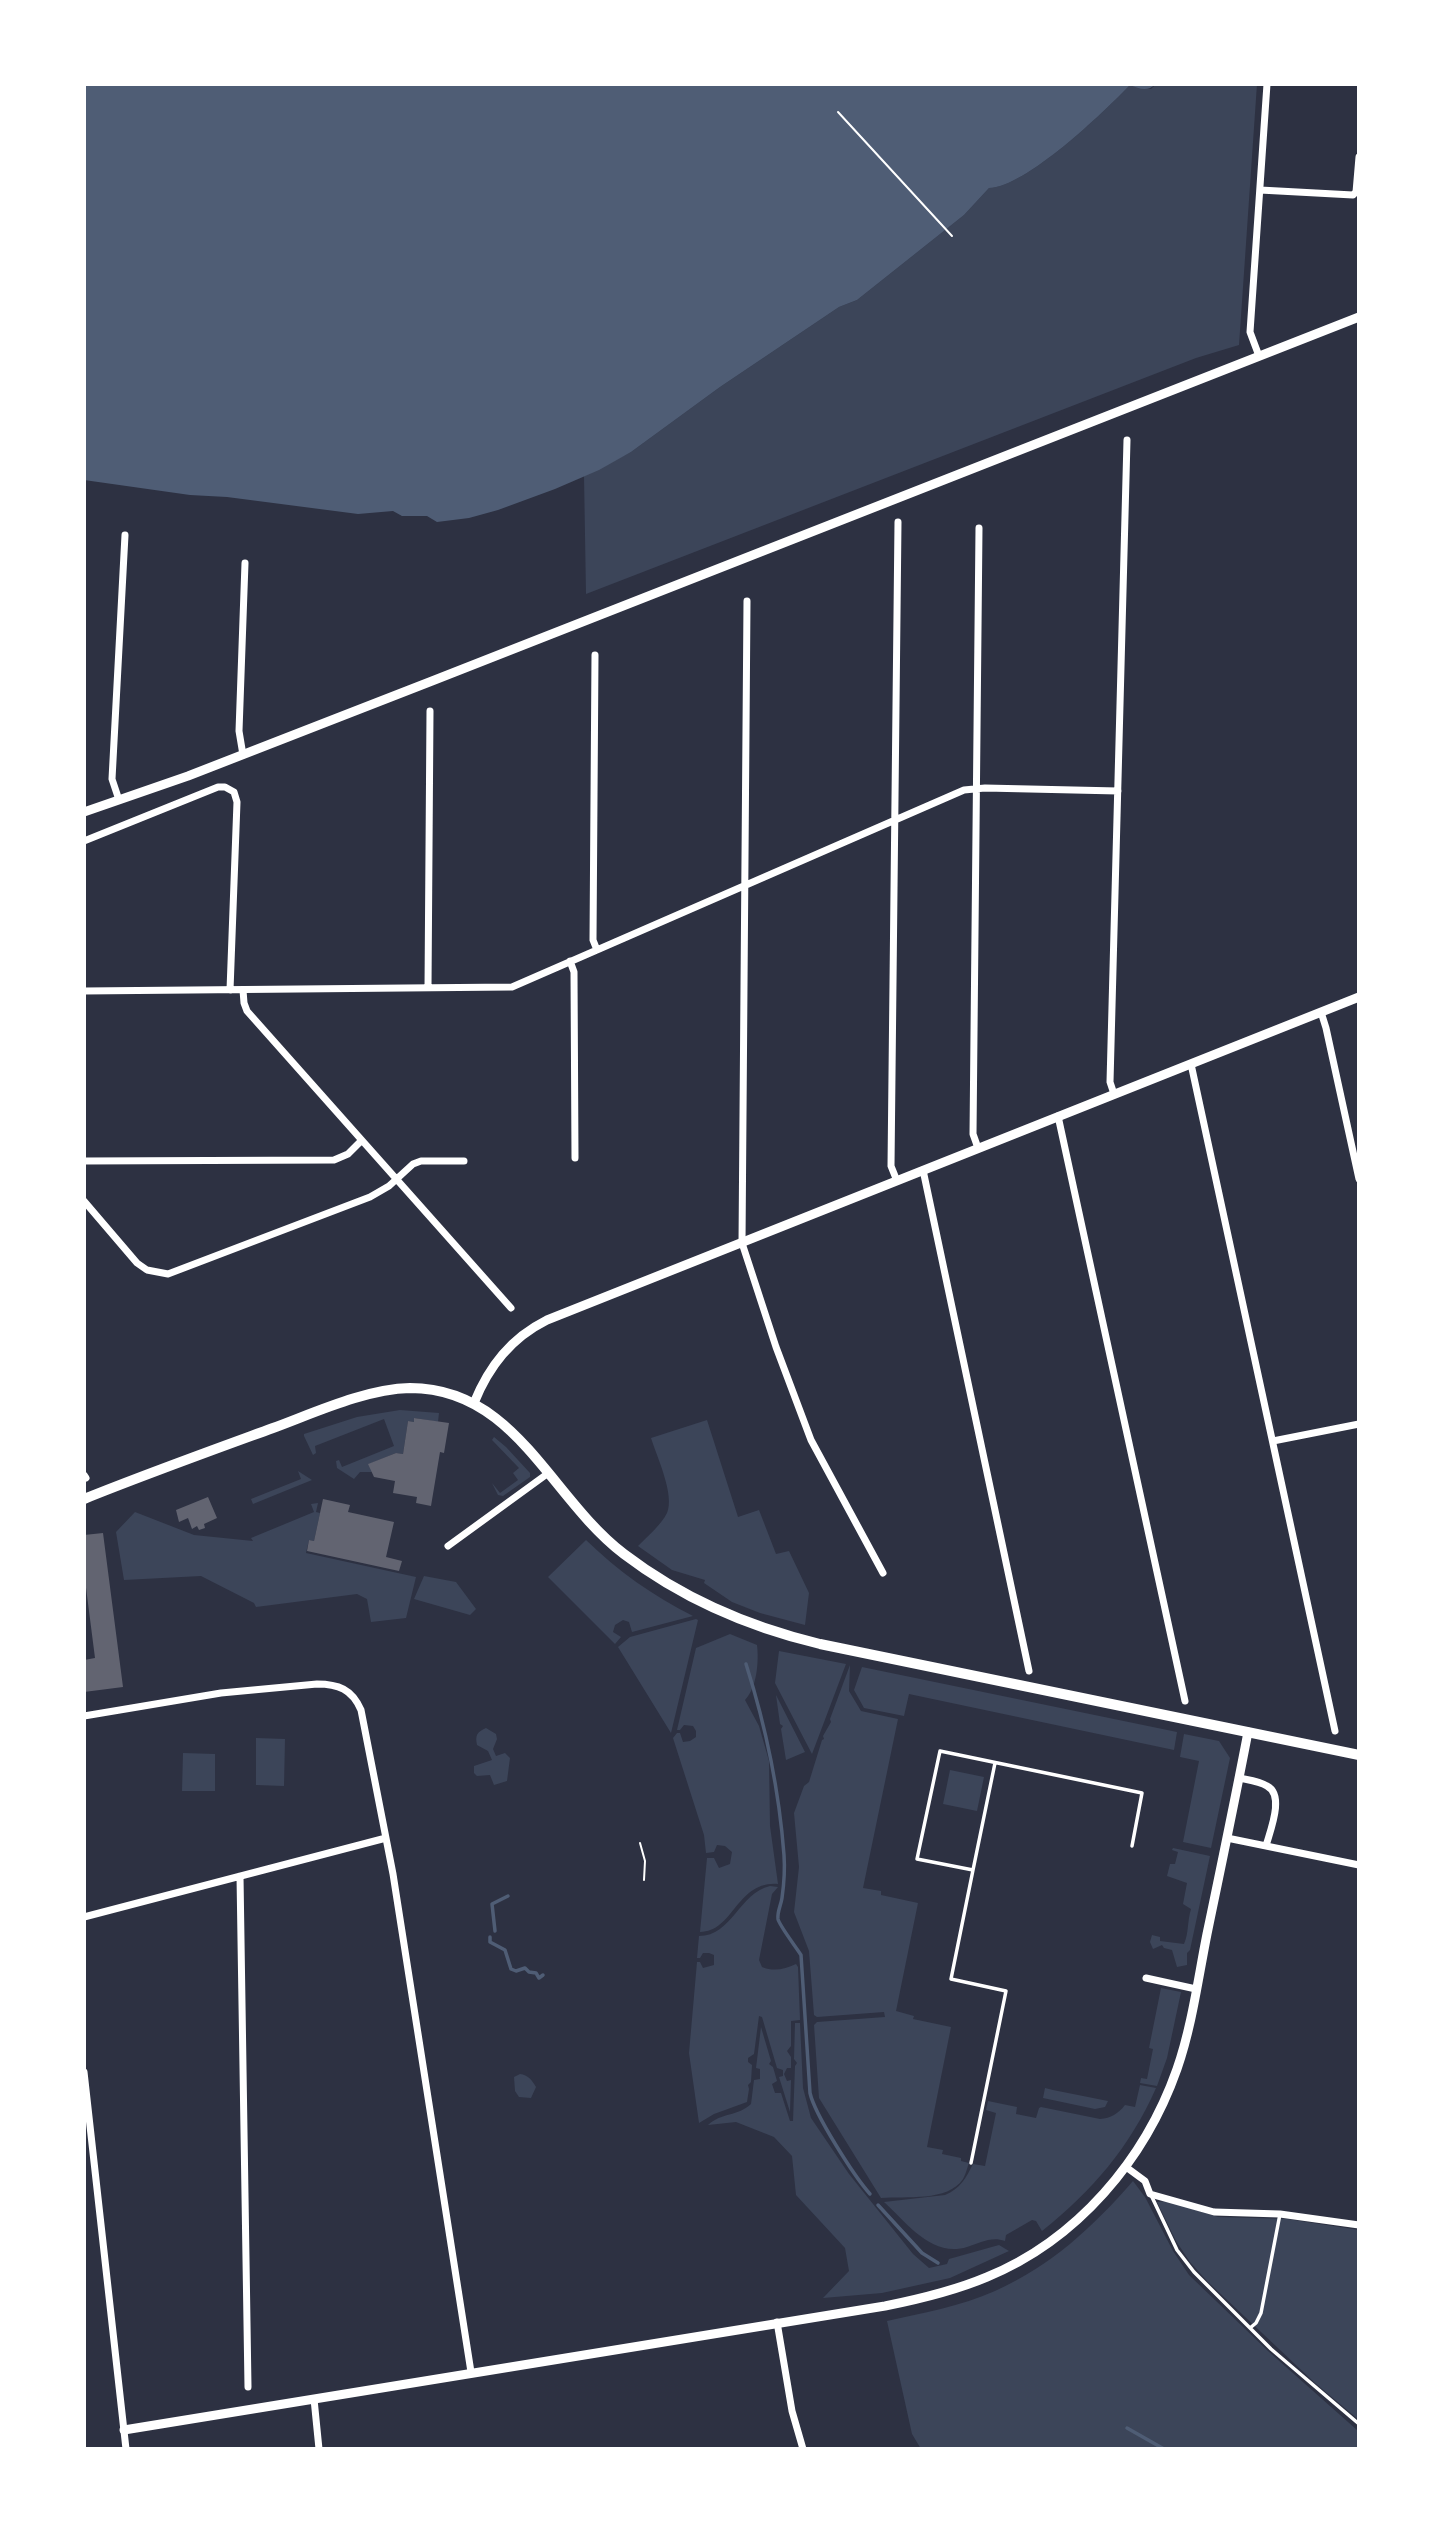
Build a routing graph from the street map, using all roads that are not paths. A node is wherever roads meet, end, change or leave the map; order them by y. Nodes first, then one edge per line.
1 (1267, 84) edge
2 (1359, 157) edge
3 (1260, 190) junction
4 (1359, 317) edge
5 (1259, 356) junction
6 (1128, 440) dead end
7 (898, 523) dead end
8 (979, 528) dead end
9 (125, 535) dead end
10 (245, 563) dead end
11 (747, 601) dead end
12 (595, 655) dead end
13 (430, 711) dead end
14 (243, 755) junction
15 (976, 788) junction
16 (1118, 791) junction
17 (119, 800) junction
18 (84, 812) edge
19 (895, 821) junction
20 (84, 841) edge
21 (744, 886) junction
22 (597, 950) junction
23 (570, 961) junction
24 (428, 988) junction
25 (230, 990) junction
26 (243, 990) junction
27 (84, 991) edge
28 (1359, 997) edge
29 (1321, 1012) junction
30 (1191, 1064) junction
31 (1114, 1094) junction
32 (1058, 1116) junction
33 (361, 1141) junction
34 (978, 1148) junction
35 (575, 1158) dead end
36 (84, 1161) edge
37 (464, 1161) dead end
38 (923, 1170) junction
39 (1359, 1179) edge
40 (396, 1180) junction
41 (897, 1181) junction
42 (84, 1201) edge
43 (742, 1243) junction
44 (511, 1308) dead end
45 (474, 1403) junction
46 (1359, 1424) edge
47 (1273, 1441) junction
48 (547, 1474) junction
49 (84, 1499) edge
50 (449, 1546) dead end
51 (883, 1573) dead end
52 (1030, 1671) dead end
53 (1185, 1701) dead end
54 (84, 1716) edge
55 (1335, 1731) dead end
56 (1248, 1732) junction
57 (1359, 1755) edge
58 (995, 1762) junction
59 (1239, 1778) junction
60 (386, 1838) junction
61 (1227, 1838) junction
62 (1132, 1846) dead end
63 (1266, 1846) junction
64 (1359, 1865) edge
65 (973, 1870) junction
66 (240, 1876) junction
67 (84, 1917) edge
68 (1146, 1978) dead end
69 (1196, 1989) junction
70 (84, 2072) edge
71 (971, 2163) dead end
72 (1126, 2167) junction
73 (1150, 2194) junction
74 (1280, 2214) junction
75 (1359, 2225) edge
76 (777, 2322) junction
77 (1250, 2328) junction
78 (471, 2372) junction
79 (248, 2387) dead end
80 (314, 2399) junction
81 (1359, 2424) edge
82 (124, 2430) junction
83 (126, 2449) edge
84 (319, 2449) edge
85 (803, 2449) edge

1 - 3 street
2 - 3 street
3 - 5 street
4 - 5 street
5 - 14 street
6 - 16 street
7 - 19 street
8 - 15 street
9 - 17 street
10 - 14 street
11 - 21 street
12 - 22 street
13 - 24 street
14 - 17 street
15 - 16 street
15 - 19 street
15 - 34 street
16 - 31 street
17 - 18 street
19 - 21 street
19 - 41 street
20 - 25 street
21 - 22 street
21 - 43 street
22 - 23 street
23 - 24 street
23 - 35 street
24 - 26 street
25 - 26 street
25 - 27 street
26 - 33 street
28 - 29 street
29 - 30 street
29 - 39 street
30 - 31 street
30 - 47 street
31 - 32 street
32 - 34 street
32 - 53 street
33 - 36 street
33 - 40 street
34 - 38 street
37 - 40 street
38 - 41 street
38 - 52 street
40 - 42 street
40 - 44 street
41 - 43 street
43 - 45 street
43 - 51 street
45 - 48 main road
45 - 49 main road
46 - 47 street
47 - 55 street
48 - 50 street
48 - 56 main road
54 - 60 street
56 - 57 main road
56 - 59 street
58 - 62 lane
58 - 65 lane
58 - 65 lane
59 - 61 street
59 - 63 street
60 - 66 street
60 - 78 street
61 - 63 street
61 - 69 street
63 - 64 street
65 - 71 lane
66 - 67 street
66 - 79 street
68 - 69 street
69 - 72 street
70 - 82 street
72 - 73 street
72 - 76 street
73 - 74 street
73 - 77 lane
74 - 75 street
74 - 77 lane
76 - 78 street
76 - 85 street
77 - 81 lane
78 - 80 street
80 - 82 street
80 - 84 street
82 - 83 street

